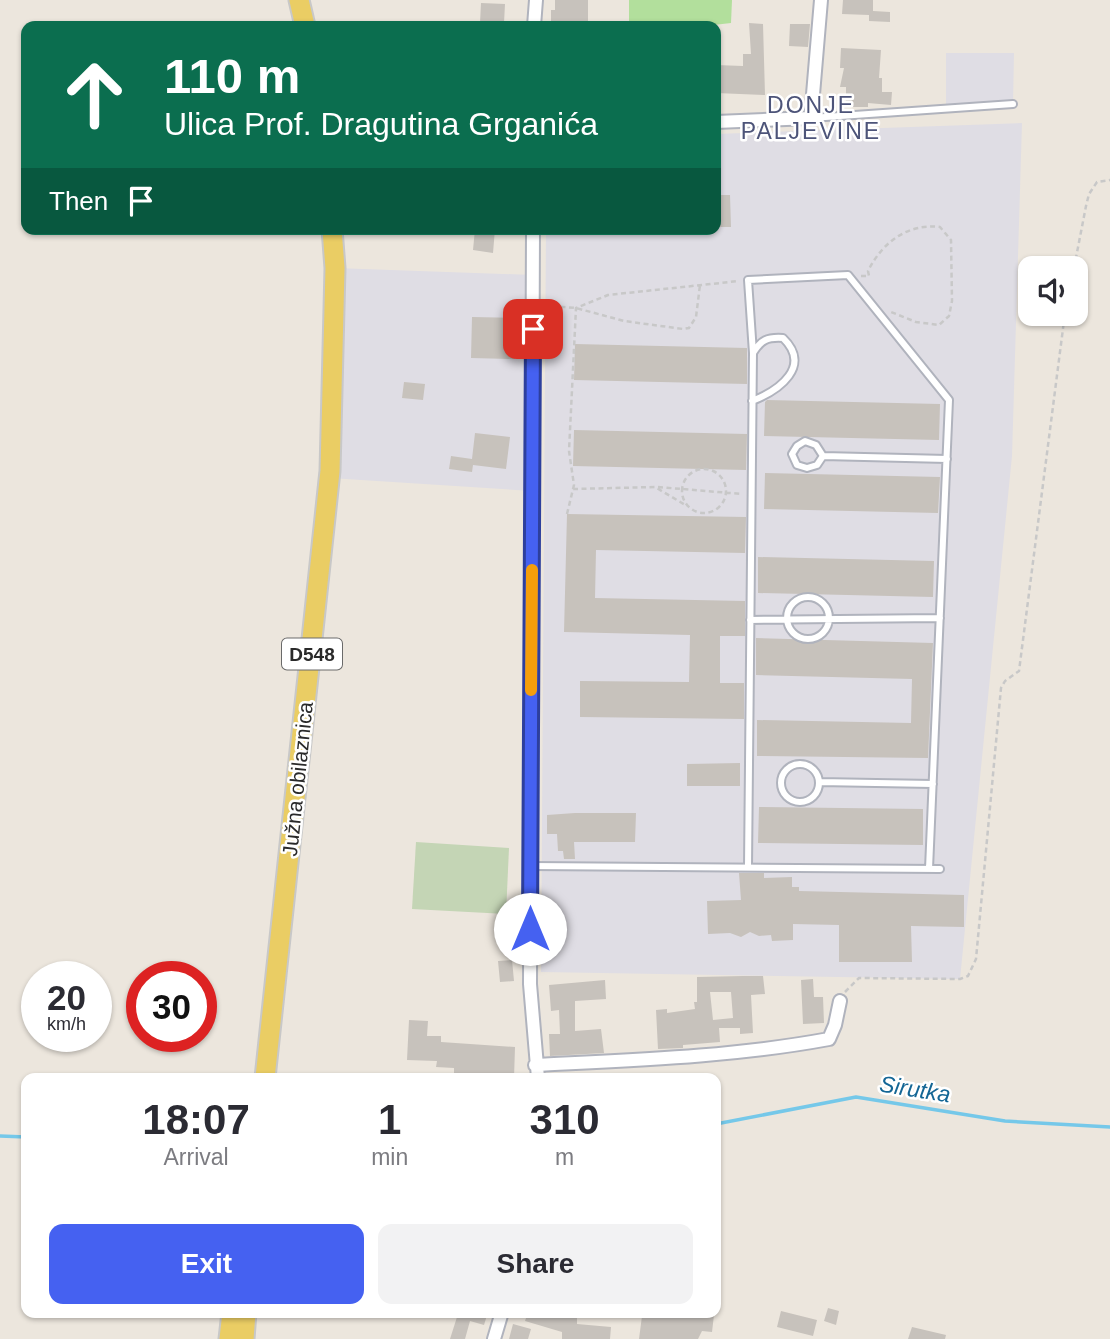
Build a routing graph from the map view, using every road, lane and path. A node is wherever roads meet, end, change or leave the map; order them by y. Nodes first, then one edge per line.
1 (299, 0) edge
2 (536, 0) edge
3 (821, 0) edge
4 (304, 21) edge
5 (534, 21) edge
6 (1013, 104) dead end
7 (811, 118) junction
8 (721, 122) edge
9 (1110, 180) edge
10 (332, 235) edge
11 (534, 235) edge
12 (1076, 256) edge
13 (848, 275) junction
14 (748, 280) junction
15 (701, 284) junction
16 (552, 306) dead end
17 (576, 308) junction
18 (887, 323) junction
19 (1063, 326) edge
20 (753, 353) junction
21 (752, 401) junction
22 (823, 456) junction
23 (947, 459) junction
24 (655, 487) junction
25 (573, 489) junction
26 (682, 489) junction
27 (725, 493) junction
28 (751, 494) junction
29 (688, 506) junction
30 (567, 514) dead end
31 (940, 618) junction
32 (787, 619) junction
33 (829, 619) junction
34 (750, 620) junction
35 (819, 782) junction
36 (933, 784) junction
37 (530, 866) junction
38 (748, 867) junction
39 (929, 869) junction
40 (940, 869) dead end
41 (840, 1001) joint
42 (536, 1072) edge
43 (266, 1073) edge
44 (231, 1318) edge
45 (246, 1318) edge
46 (500, 1318) edge
47 (229, 1339) edge
48 (244, 1339) edge
49 (494, 1339) edge

1 - 4 main road
2 - 5 street
3 - 7 street
6 - 7 lane
7 - 8 street
9 - 12 path
10 - 43 main road, Južna obilaznica / D548
11 - 37 street
13 - 14 lane
13 - 18 lane
13 - 18 path
14 - 15 path
14 - 20 lane
15 - 17 path
15 - 17 path
16 - 17 path
17 - 25 path
18 - 23 lane
19 - 41 path
20 - 21 lane
20 - 21 lane
21 - 28 lane
22 - 22 lane
22 - 23 lane
23 - 31 lane
24 - 25 path
24 - 26 path
24 - 29 path
25 - 30 path
26 - 27 path
26 - 27 path
26 - 29 path
27 - 28 path
27 - 29 path
28 - 34 lane
31 - 33 lane
31 - 36 lane
32 - 33 lane
32 - 33 lane
32 - 33 lane
32 - 34 lane
34 - 38 lane
35 - 35 lane
35 - 36 lane
36 - 39 lane
37 - 38 lane
37 - 42 street
38 - 39 lane
39 - 40 lane
41 - 42 street
44 - 47 main road
45 - 48 main road
46 - 49 street

